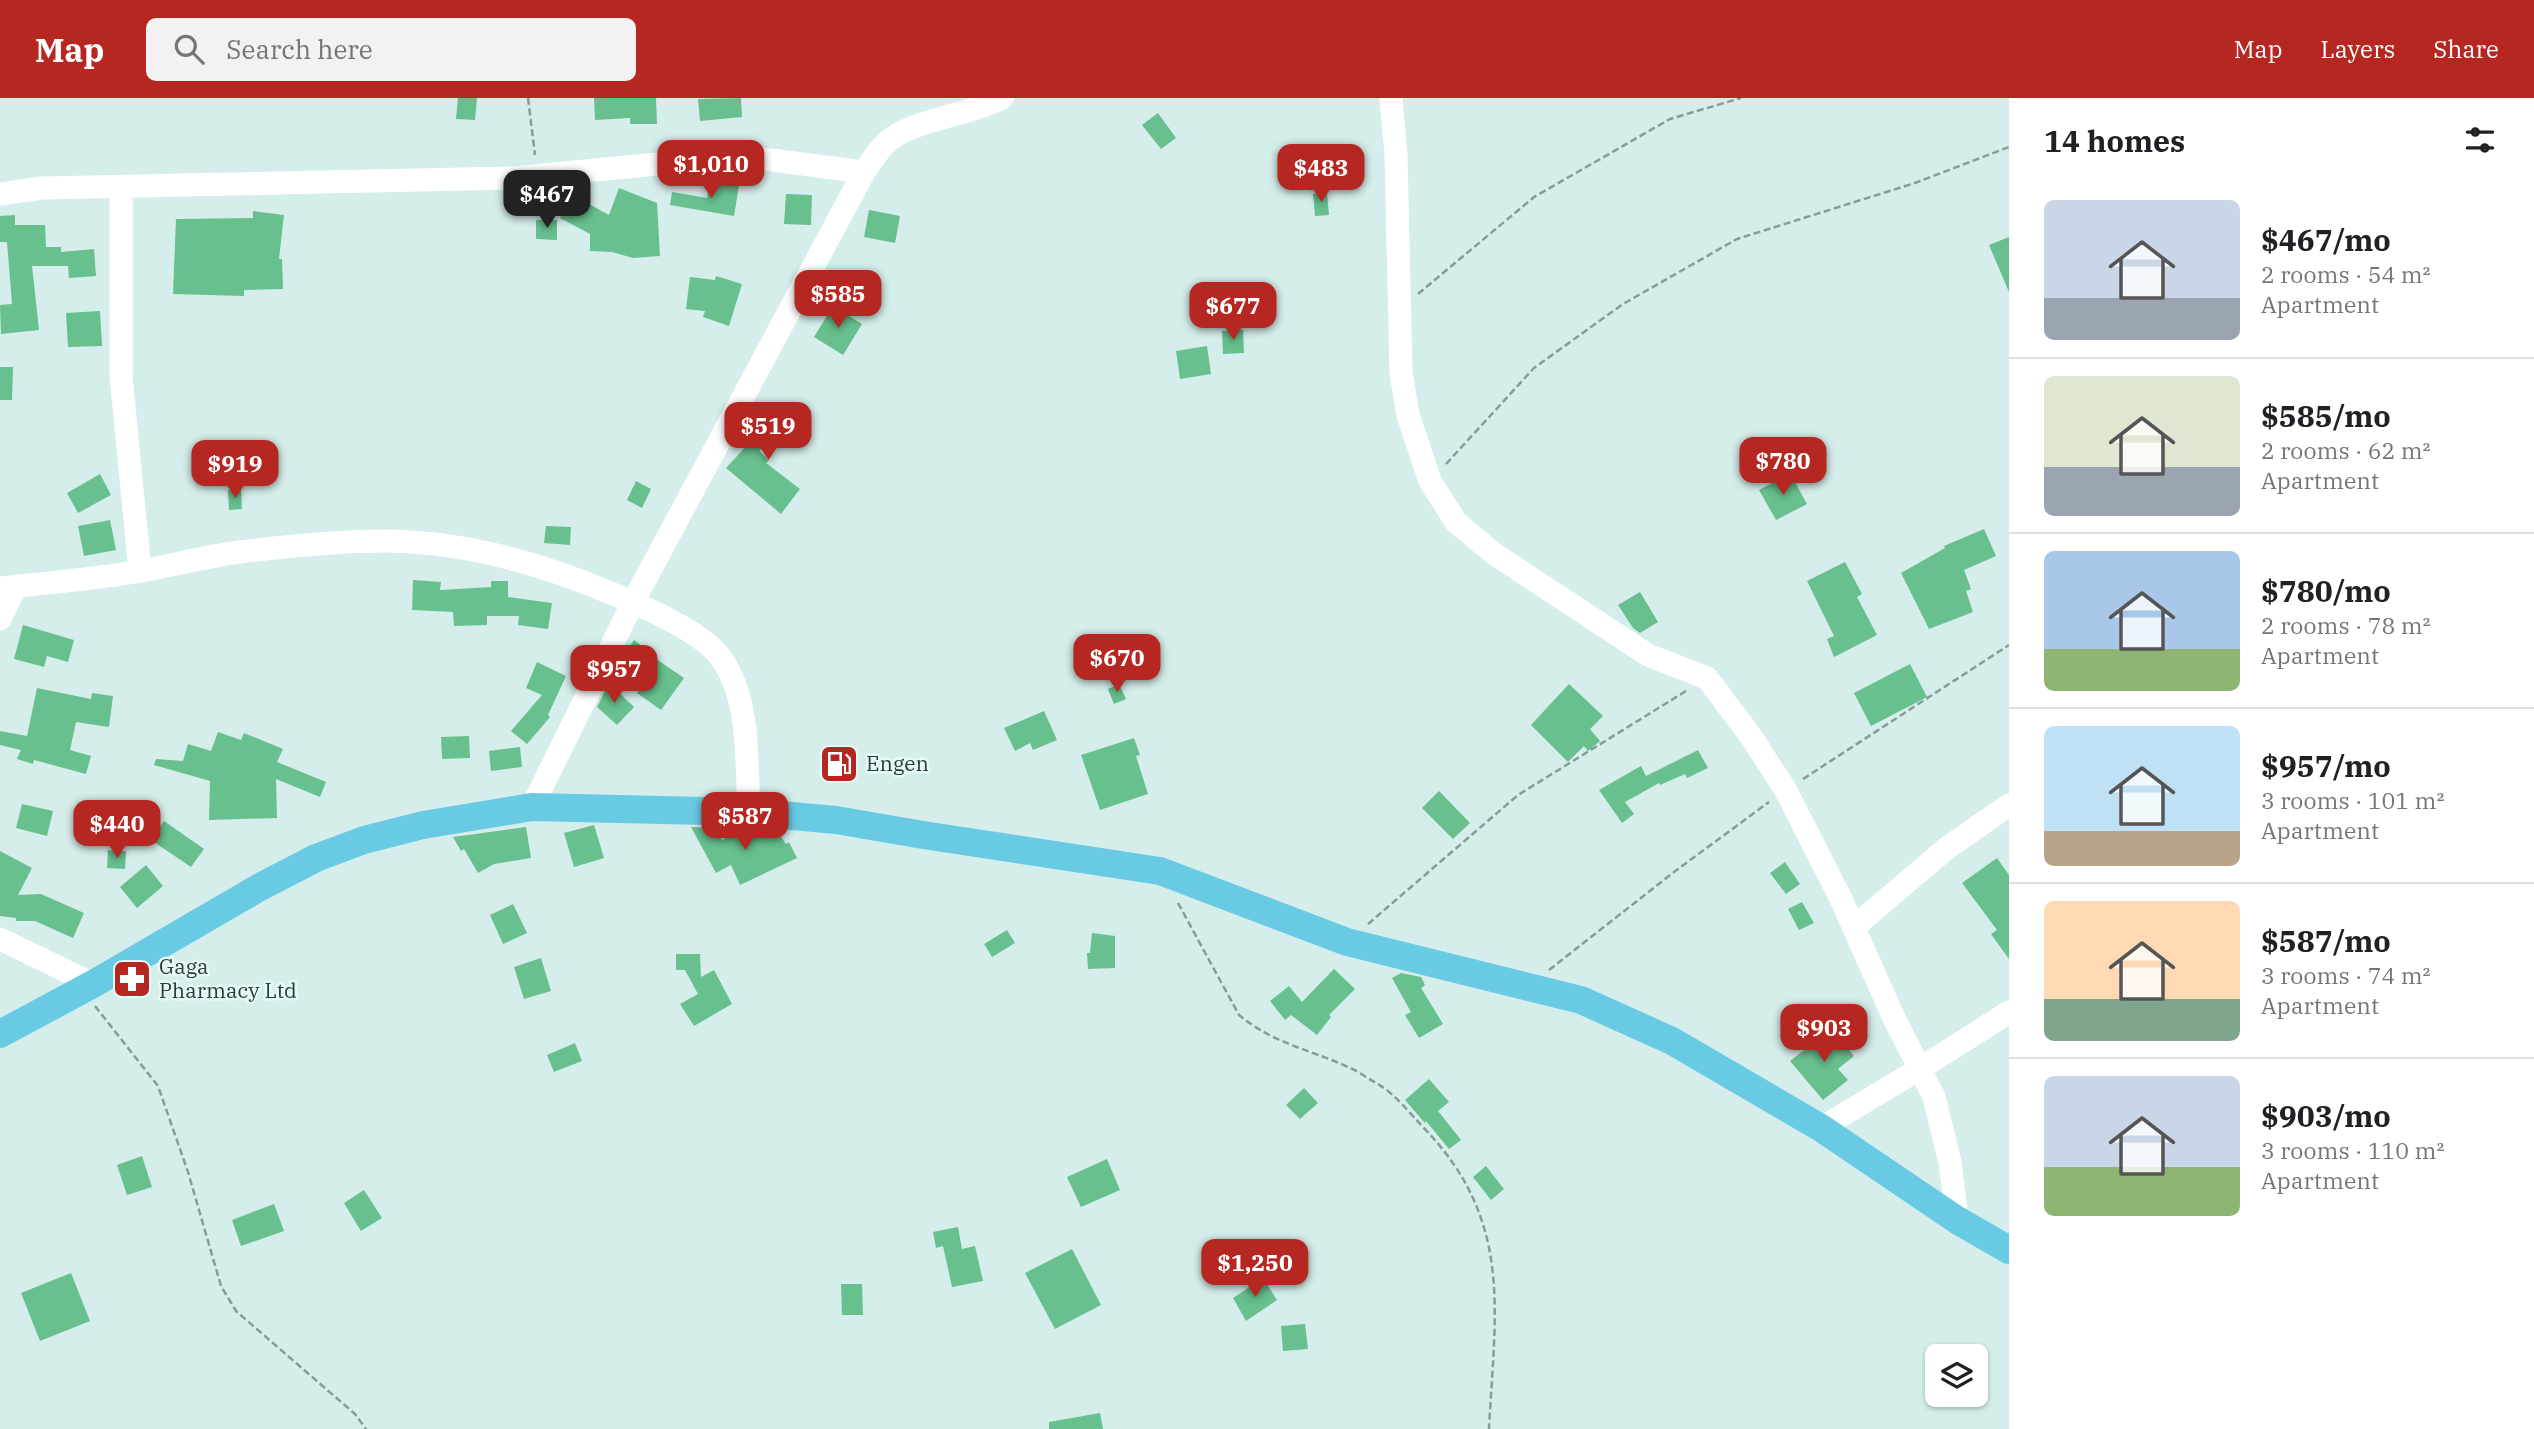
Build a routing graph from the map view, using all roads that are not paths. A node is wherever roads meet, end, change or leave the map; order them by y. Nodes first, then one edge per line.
1 (1002, 98) edge
2 (1391, 98) edge
3 (864, 172) junction
4 (121, 187) junction
5 (0, 194) edge
6 (140, 571) junction
7 (8, 587) edge
8 (633, 602) junction
9 (0, 619) edge
10 (2009, 805) edge
11 (532, 807) junction
12 (749, 812) junction
13 (1854, 928) junction
14 (0, 939) edge
15 (88, 987) junction
16 (2009, 1012) edge
17 (0, 1034) edge
18 (1922, 1068) junction
19 (1821, 1128) junction
20 (1957, 1220) junction
21 (2009, 1250) edge

1 - 3 street
2 - 13 street
3 - 4 street
3 - 8 street
4 - 5 street
4 - 6 street
6 - 7 street
6 - 8 street
7 - 9 street
8 - 11 street
8 - 12 street
10 - 13 street
11 - 12 main road
11 - 15 main road
12 - 19 main road
13 - 18 street
14 - 15 street
15 - 17 main road
16 - 18 street
18 - 19 street
18 - 20 street
19 - 20 main road
20 - 21 main road

